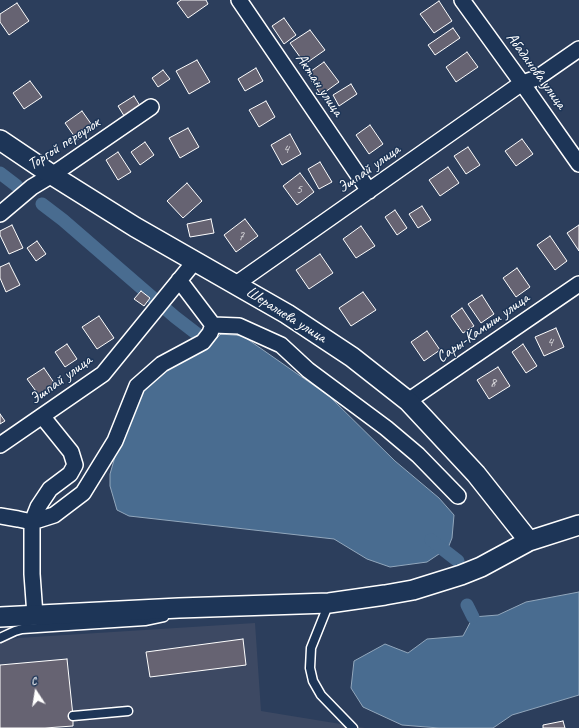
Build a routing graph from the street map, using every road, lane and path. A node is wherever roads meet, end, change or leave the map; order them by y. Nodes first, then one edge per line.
1 (239, 0) edge
2 (462, 0) edge
3 (579, 48) edge
4 (522, 83) junction
5 (151, 107) dead end
6 (0, 140) edge
7 (579, 164) edge
8 (52, 176) junction
9 (369, 191) junction
10 (0, 214) edge
11 (195, 261) junction
12 (179, 280) junction
13 (236, 284) junction
14 (579, 284) edge
15 (213, 325) junction
16 (408, 401) junction
17 (42, 416) junction
18 (0, 446) edge
19 (458, 496) dead end
20 (0, 516) edge
21 (32, 522) junction
22 (579, 526) edge
23 (529, 541) junction
24 (329, 603) junction
25 (179, 608) junction
26 (35, 616) junction
27 (0, 617) edge
28 (0, 638) edge
29 (128, 711) dead end
30 (73, 716) dead end
31 (353, 728) edge

1 - 9 street, Актан улица
2 - 4 street, Абаданова улица
3 - 4 street, Эшпай улица
4 - 7 street, Абаданова улица
4 - 9 street, Эшпай улица
5 - 8 street, Торгой переулок
6 - 8 street, Шералиева улица
8 - 10 street, Торгой переулок
8 - 11 street, Шералиева улица
9 - 13 street, Эшпай улица
11 - 12 street, Эшпай улица
11 - 13 street, Шералиева улица
12 - 15 street
12 - 17 street, Эшпай улица
13 - 16 street, Шералиева улица
14 - 16 street, Сары-Камыш улица
15 - 19 street
15 - 21 street
16 - 23 street, Шералиева улица
17 - 18 street, Эшпай улица
17 - 21 street
20 - 21 street
21 - 26 street
22 - 23 street
23 - 24 street
24 - 25 street
24 - 31 lane
25 - 26 street
25 - 28 lane
26 - 27 street
29 - 30 lane

